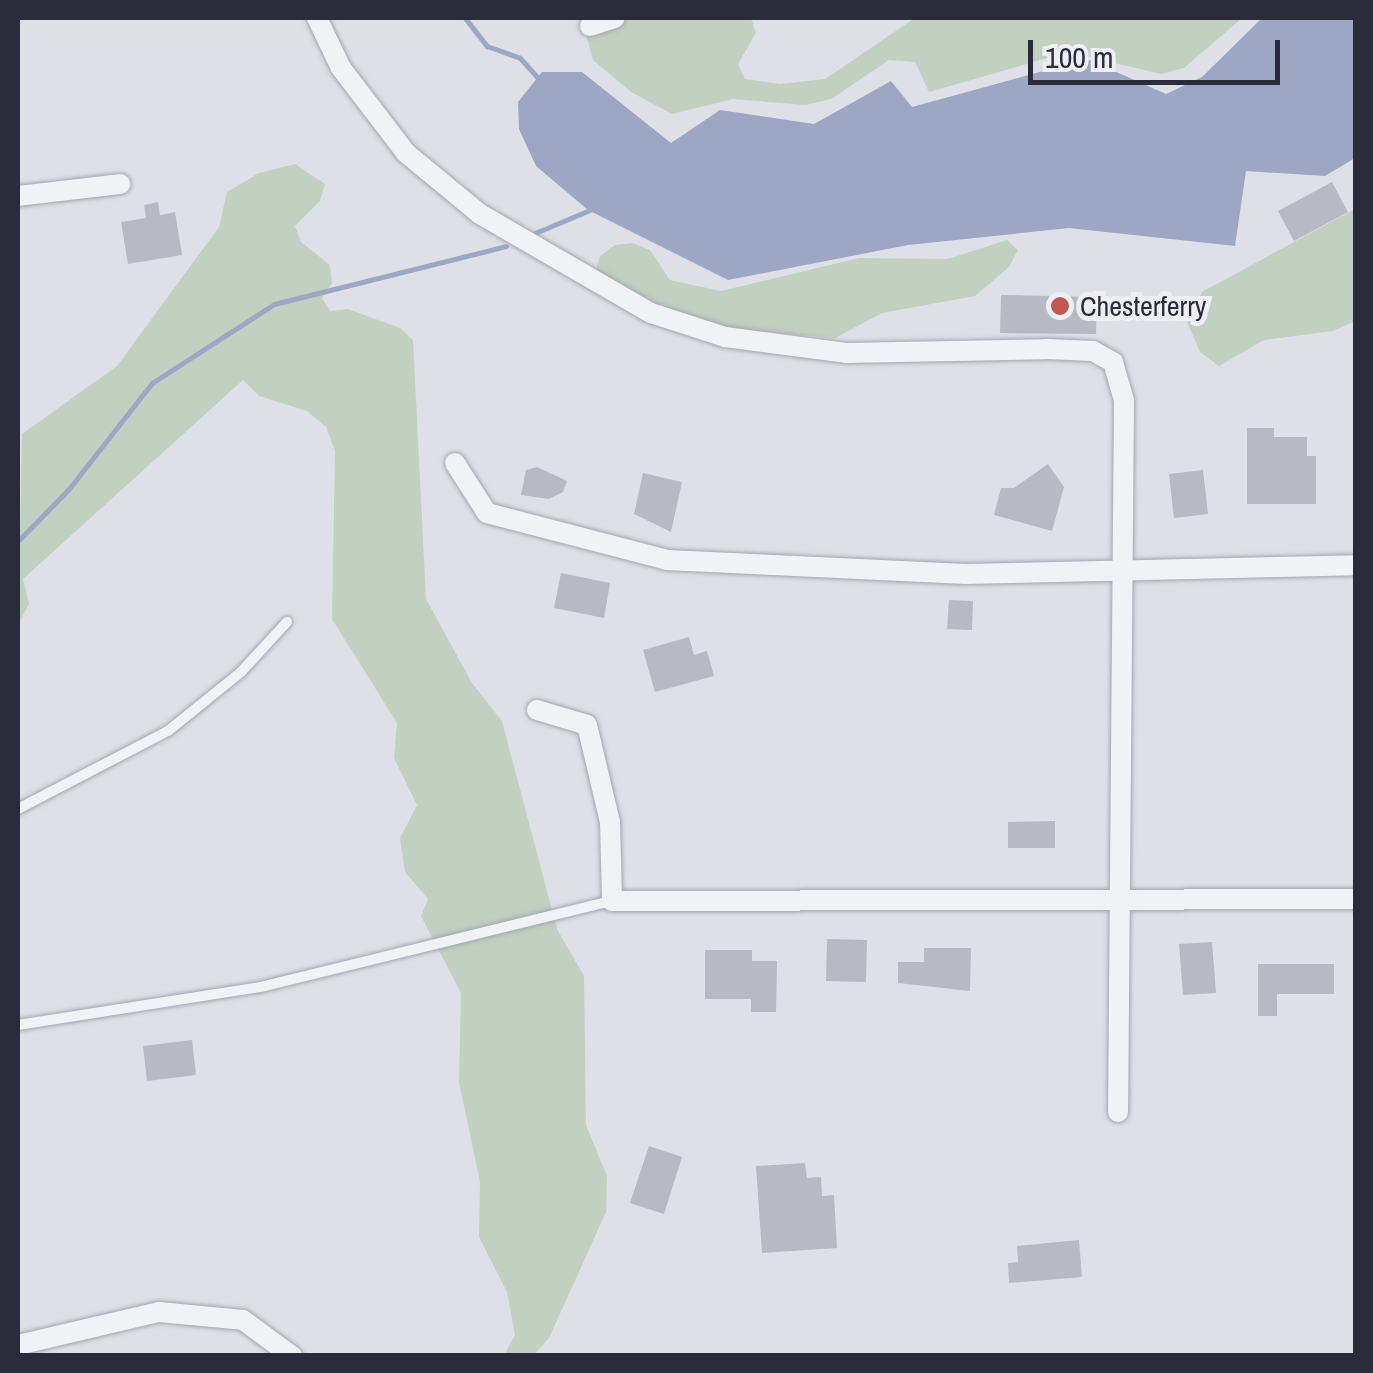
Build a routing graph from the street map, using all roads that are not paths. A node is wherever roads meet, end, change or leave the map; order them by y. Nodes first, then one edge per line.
1 (317, 18) edge
2 (615, 18) edge
3 (590, 26) dead end
4 (120, 184) dead end
5 (18, 196) edge
6 (455, 463) dead end
7 (1356, 565) edge
8 (1123, 572) junction
9 (287, 622) dead end
10 (537, 710) dead end
11 (18, 809) edge
12 (1356, 899) edge
13 (612, 901) junction
14 (1120, 903) junction
15 (18, 1025) edge
16 (1118, 1112) dead end
17 (18, 1346) edge
18 (292, 1356) edge

1 - 8 street
2 - 3 street
4 - 5 street
6 - 8 street
7 - 8 street
8 - 14 street
9 - 11 lane
10 - 13 street
12 - 14 street
13 - 14 street
13 - 15 lane
14 - 16 street
17 - 18 street

